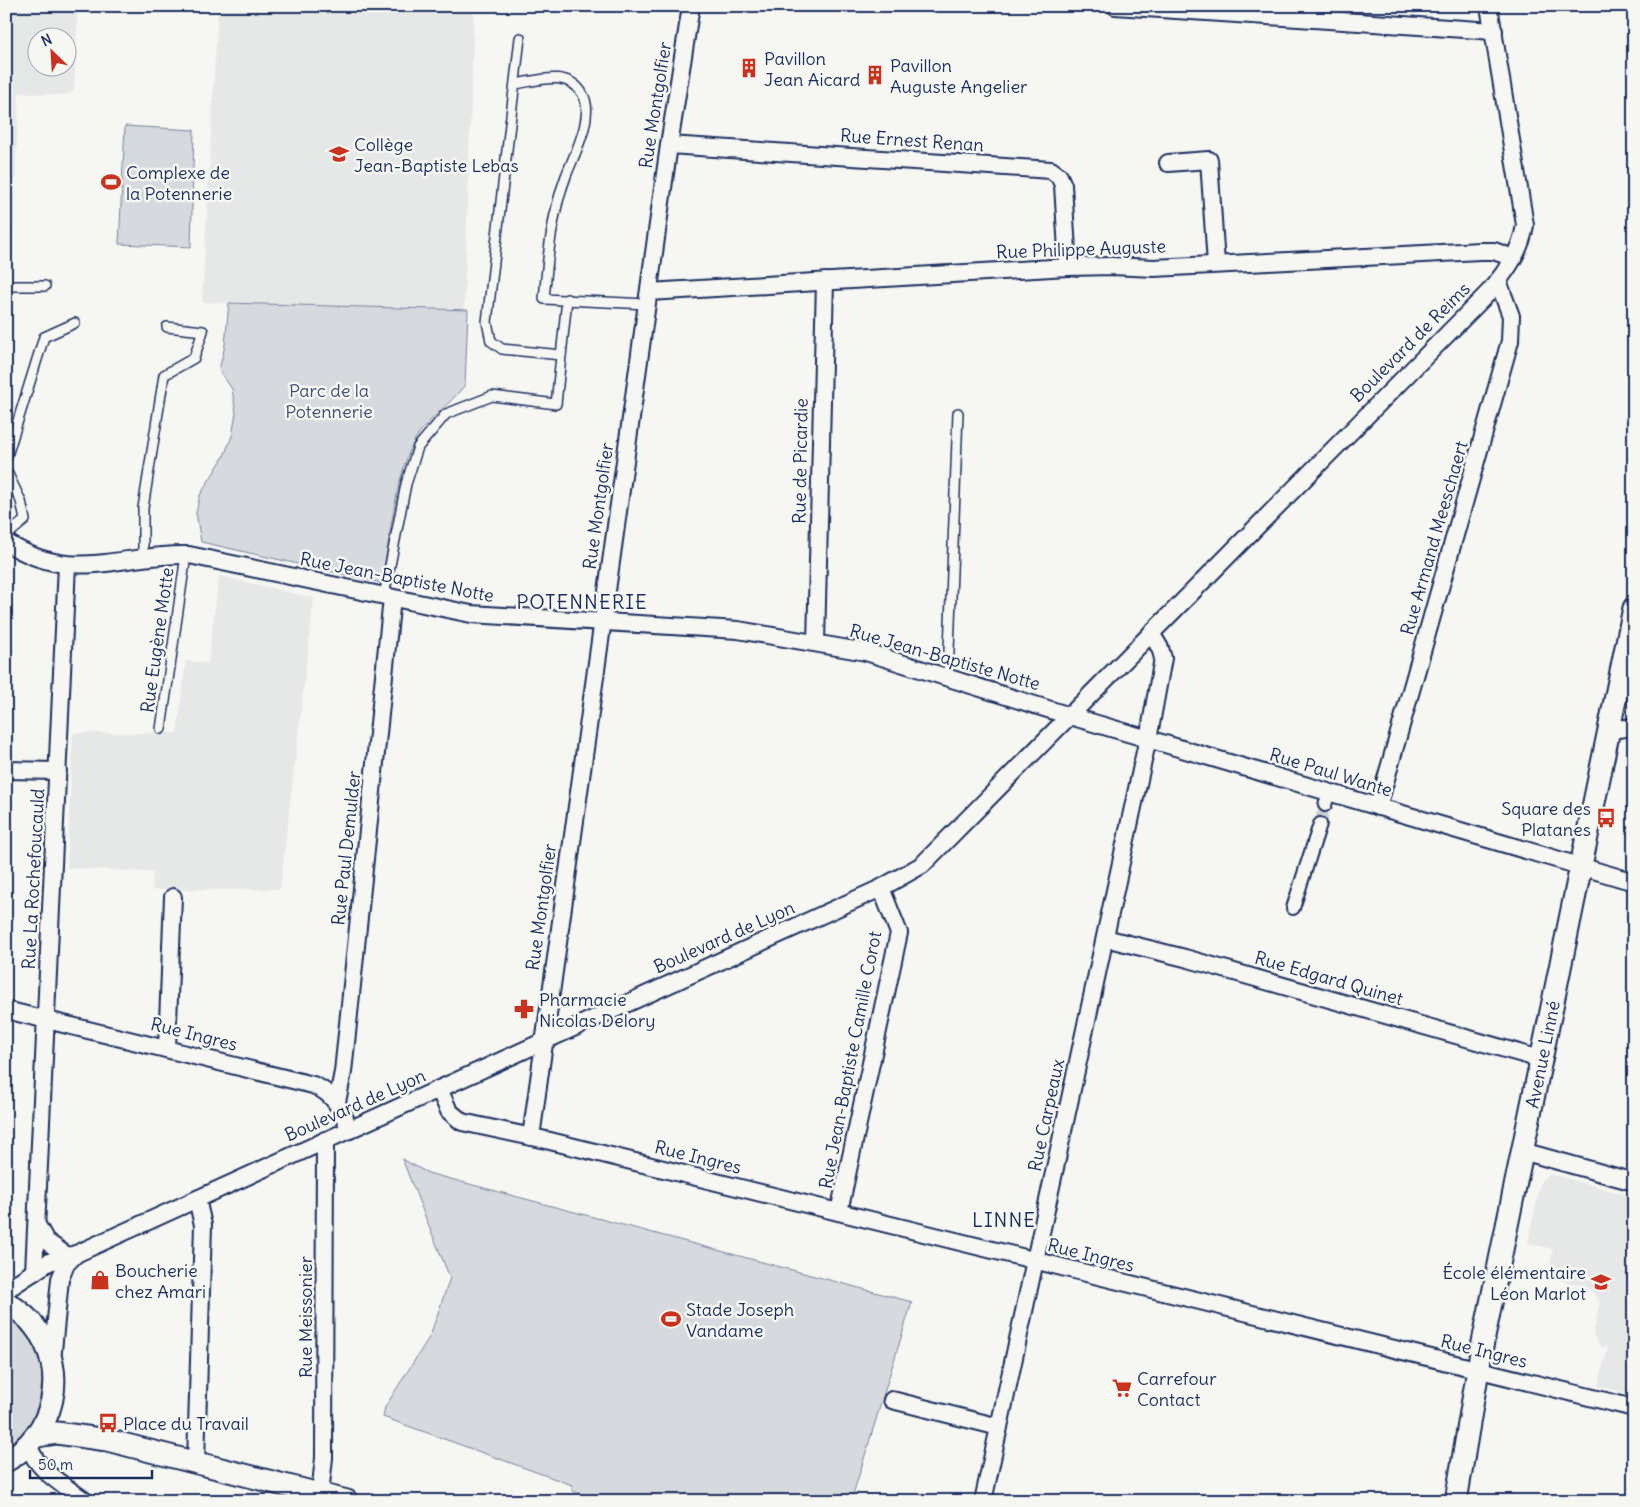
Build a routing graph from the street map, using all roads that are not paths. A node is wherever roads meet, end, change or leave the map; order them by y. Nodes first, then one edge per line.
1 (691, 6) edge
2 (1115, 6) edge
3 (1489, 6) edge
4 (1170, 8) edge
5 (1288, 12) edge
6 (1494, 30) junction
7 (520, 38) dead end
8 (515, 84) junction
9 (669, 145) junction
10 (1168, 163) dead end
11 (1513, 258) junction
12 (1216, 264) junction
13 (1068, 267) junction
14 (825, 281) junction
15 (1498, 281) junction
16 (6, 286) edge
17 (45, 286) dead end
18 (648, 298) junction
19 (566, 299) junction
20 (75, 323) dead end
21 (167, 327) dead end
22 (561, 355) junction
23 (958, 412) dead end
24 (6, 459) edge
25 (6, 470) edge
26 (6, 536) edge
27 (6, 542) edge
28 (186, 555) junction
29 (143, 558) junction
30 (67, 565) junction
31 (388, 597) junction
32 (1634, 608) edge
33 (602, 622) junction
34 (1151, 633) junction
35 (816, 643) junction
36 (948, 677) junction
37 (1070, 716) junction
38 (1634, 727) edge
39 (161, 729) dead end
40 (1609, 730) junction
41 (1148, 739) junction
42 (6, 770) edge
43 (58, 772) junction
44 (1378, 807) junction
45 (1320, 824) tunnel mouth
46 (1580, 867) junction
47 (1634, 882) edge
48 (881, 888) junction
49 (173, 897) dead end
50 (1294, 908) dead end
51 (1105, 938) junction
52 (6, 1010) edge
53 (46, 1019) junction
54 (542, 1042) junction
55 (167, 1047) junction
56 (1540, 1059) junction
57 (439, 1089) junction
58 (337, 1102) junction
59 (350, 1130) junction
60 (531, 1136) junction
61 (326, 1140) junction
62 (1522, 1151) junction
63 (1634, 1182) edge
64 (197, 1199) junction
65 (839, 1212) junction
66 (37, 1225) junction
67 (71, 1255) junction
68 (1035, 1262) junction
69 (34, 1272) junction
70 (6, 1290) edge
71 (6, 1302) edge
72 (52, 1361) junction
73 (1477, 1370) junction
74 (892, 1400) dead end
75 (52, 1406) junction
76 (1634, 1408) edge
77 (999, 1427) junction
78 (107, 1440) junction
79 (33, 1441) junction
80 (6, 1461) edge
81 (196, 1462) junction
82 (331, 1498) edge
83 (85, 1501) edge
84 (983, 1501) edge
85 (1456, 1501) edge

1 - 9 street, Rue Montgolfier
2 - 4 street
3 - 6 street, Boulevard de Reims
4 - 5 street
5 - 6 street
6 - 11 street, Boulevard de Reims
7 - 8 lane
8 - 19 lane
8 - 22 lane
9 - 13 street, Rue Ernest Renan
9 - 18 street, Rue Montgolfier
10 - 12 street
11 - 12 street, Rue Philippe Auguste
11 - 15 street, Boulevard de Reims
12 - 13 street, Rue Philippe Auguste
13 - 14 street, Rue Philippe Auguste
14 - 18 street, Rue Philippe Auguste
14 - 35 street, Rue de Picardie
15 - 34 street, Boulevard de Reims
15 - 44 street, Rue Armand Meeschaert
16 - 17 lane
18 - 19 lane
18 - 33 street, Rue Montgolfier
19 - 22 lane
20 - 24 lane
21 - 29 lane
22 - 31 lane
23 - 36 lane
25 - 26 lane
27 - 30 street, Rue Jean-Baptiste Notte
28 - 29 street, Rue Jean-Baptiste Notte
28 - 31 street, Rue Jean-Baptiste Notte
28 - 39 lane, Rue Eugène Motte
29 - 30 street, Rue Jean-Baptiste Notte
30 - 43 street, Rue La Rochefoucauld
31 - 33 street, Rue Jean-Baptiste Notte
31 - 58 street, Rue Paul Demulder
32 - 40 street, Avenue Linné
33 - 35 street, Rue Jean-Baptiste Notte
33 - 54 street, Rue Montgolfier
34 - 37 street, Boulevard de Reims
34 - 41 street
35 - 36 street, Rue Jean-Baptiste Notte
36 - 37 street, Rue Jean-Baptiste Notte
37 - 41 street, Rue Paul Wante
37 - 48 street, Boulevard de Lyon
38 - 40 street
40 - 46 street, Avenue Linné
41 - 44 street, Rue Paul Wante
41 - 51 street, Rue Carpeaux
42 - 43 street
43 - 53 street, Rue La Rochefoucauld
44 - 46 street, Rue Paul Wante
45 - 50 street
46 - 47 street, Rue Paul Wante
46 - 56 street, Avenue Linné
48 - 54 street, Boulevard de Lyon
48 - 65 street, Rue Jean-Baptiste Camille Corot
49 - 55 street
51 - 56 street, Rue Edgard Quinet
51 - 68 street, Rue Carpeaux
52 - 53 street, Rue Ingres
53 - 55 street, Rue Ingres
53 - 66 street, Rue La Rochefoucauld
54 - 57 street, Boulevard de Lyon
54 - 60 street, Rue Montgolfier
55 - 58 street, Rue Ingres
56 - 62 street, Avenue Linné
57 - 59 street, Boulevard de Lyon
57 - 60 street, Rue Ingres
58 - 59 street, Rue Ingres
59 - 61 street, Boulevard de Lyon
60 - 65 street, Rue Ingres
61 - 64 street, Boulevard de Lyon
61 - 82 street, Rue Meissonier
62 - 63 street
62 - 73 street, Avenue Linné
64 - 67 street, Boulevard de Lyon
64 - 81 street
65 - 68 street, Rue Ingres
66 - 67 street
66 - 69 street, Rue La Rochefoucauld
67 - 69 street, Boulevard de Lyon
67 - 72 street
68 - 73 street, Rue Ingres
68 - 77 street, Rue Carpeaux
69 - 70 street, Boulevard de Lyon
71 - 72 street
72 - 75 street
73 - 76 street, Rue Ingres
73 - 85 street, Avenue Linné
74 - 77 street
75 - 78 street
75 - 79 street
77 - 84 street, Rue Carpeaux
78 - 79 street
78 - 81 street
79 - 80 street
79 - 83 street
81 - 82 street

